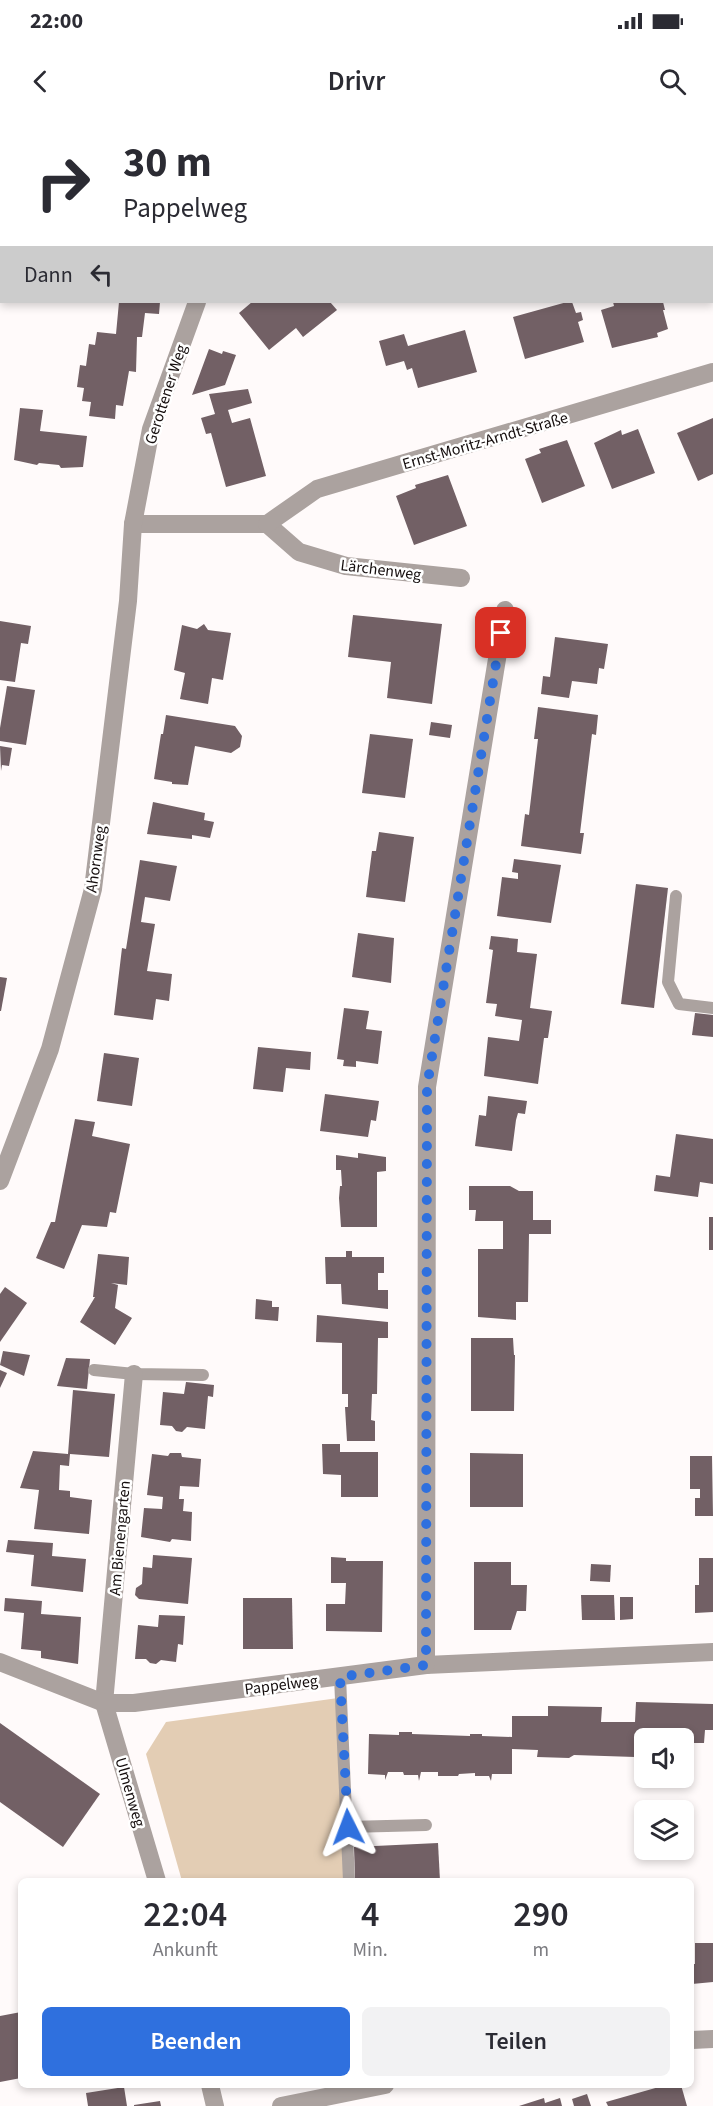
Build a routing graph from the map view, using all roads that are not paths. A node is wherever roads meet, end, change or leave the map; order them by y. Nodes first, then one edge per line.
1 (197, 303) edge
2 (713, 372) edge
3 (133, 524) junction
4 (267, 524) junction
5 (461, 578) dead end
6 (505, 610) dead end
7 (676, 896) dead end
8 (713, 1008) edge
9 (5, 1155) edge
10 (0, 1181) edge
11 (94, 1370) dead end
12 (134, 1374) junction
13 (203, 1375) dead end
14 (713, 1652) edge
15 (0, 1662) edge
16 (426, 1665) junction
17 (340, 1677) junction
18 (104, 1702) junction
19 (426, 1825) dead end
20 (348, 1827) junction
21 (156, 1878) edge
22 (349, 1878) edge
23 (713, 2038) edge
24 (694, 2040) edge
25 (211, 2088) edge
26 (370, 2088) edge
27 (215, 2106) edge
28 (282, 2106) edge

1 - 3 street, Gerottener Weg
2 - 4 street, Ernst-Moritz-Arndt-Straße
3 - 4 street
3 - 9 street, Ahornweg
4 - 5 street, Lärchenweg
6 - 16 street
7 - 8 lane
9 - 10 street, Ahornweg
11 - 12 lane
12 - 13 lane
12 - 18 street, Am Bienengarten
14 - 16 street, Pappelweg
15 - 18 street, Pappelweg
16 - 17 street, Pappelweg
17 - 18 street, Pappelweg
17 - 20 lane
18 - 21 street, Ulmenweg
19 - 20 lane
20 - 22 lane
23 - 24 street
25 - 27 street
26 - 28 street

